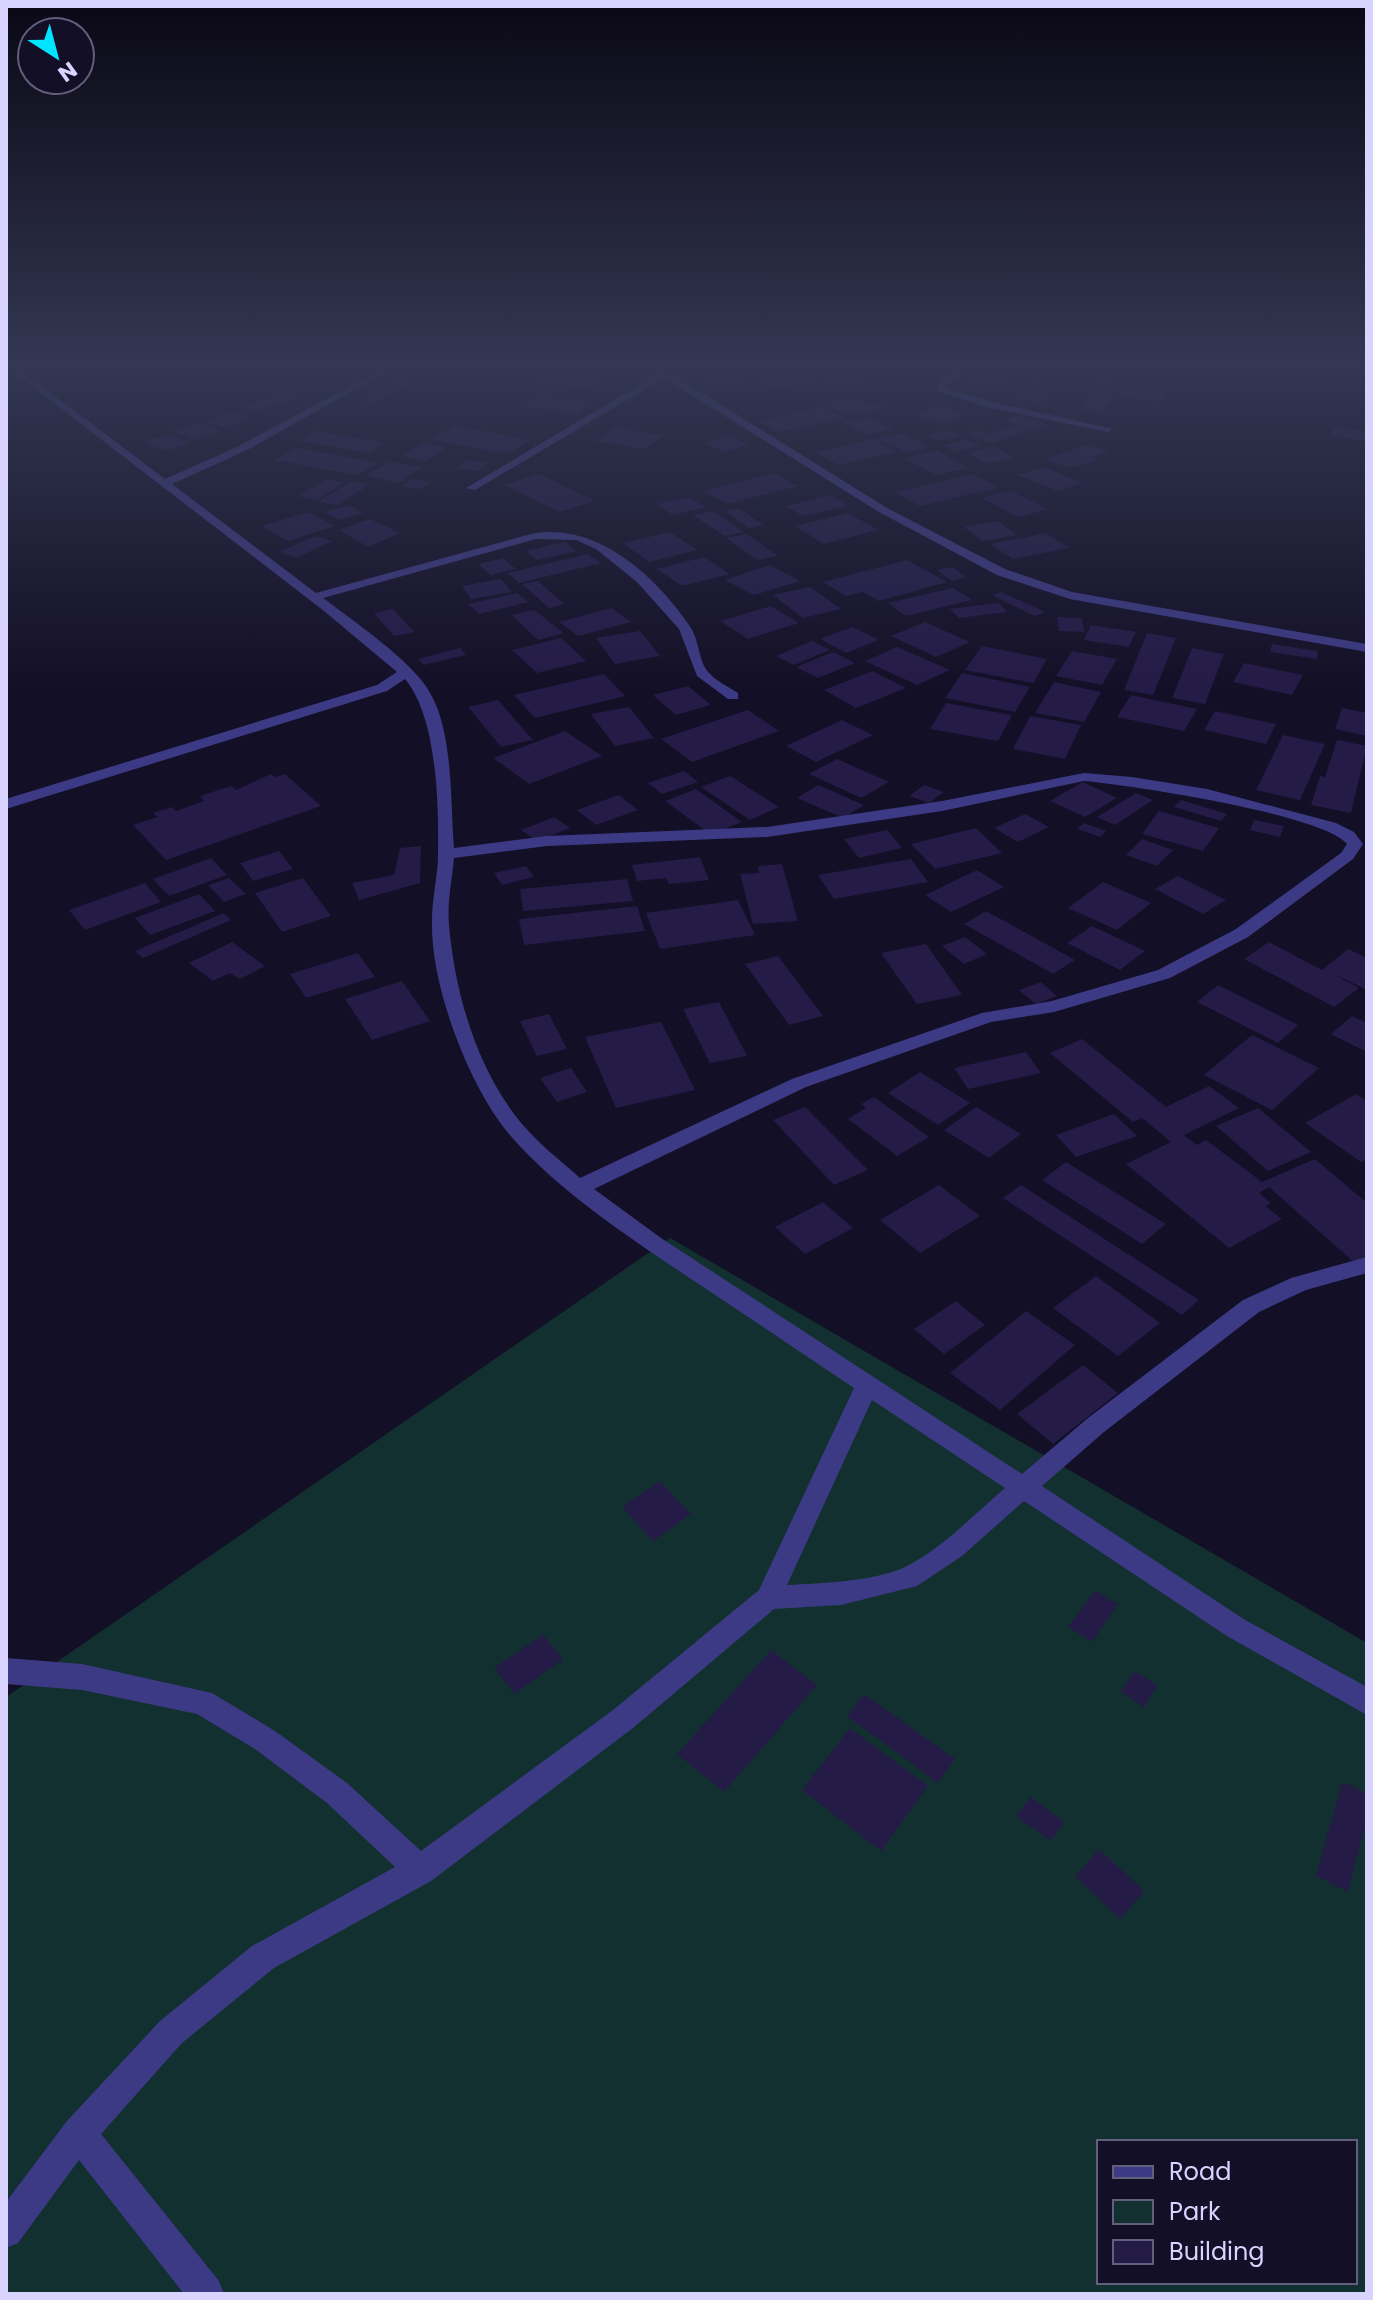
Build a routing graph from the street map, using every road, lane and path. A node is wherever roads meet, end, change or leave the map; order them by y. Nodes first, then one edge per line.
1 (149, 473) edge
2 (188, 473) edge
3 (496, 473) edge
4 (824, 473) edge
5 (163, 484) junction
6 (471, 488) dead end
7 (314, 597) junction
8 (1367, 648) edge
9 (406, 672) junction
10 (382, 688) junction
11 (423, 692) junction
12 (733, 696) dead end
13 (6, 804) edge
14 (446, 854) junction
15 (578, 1188) junction
16 (1367, 1265) edge
17 (867, 1386) junction
18 (1024, 1490) junction
19 (768, 1598) junction
20 (6, 1671) edge
21 (1367, 1702) edge
22 (420, 1870) junction
23 (79, 2133) junction
24 (6, 2231) edge
25 (206, 2294) edge

1 - 5 street
2 - 5 street
3 - 6 street
4 - 8 street
5 - 7 street
7 - 9 street
7 - 12 street
9 - 10 street
9 - 11 street
10 - 11 street
10 - 13 street
11 - 14 street
14 - 15 street
14 - 15 street
15 - 17 street
16 - 18 street
17 - 18 street
17 - 19 street
18 - 19 street
18 - 21 street
19 - 22 street
20 - 22 street
22 - 23 street
23 - 24 street
23 - 25 street

